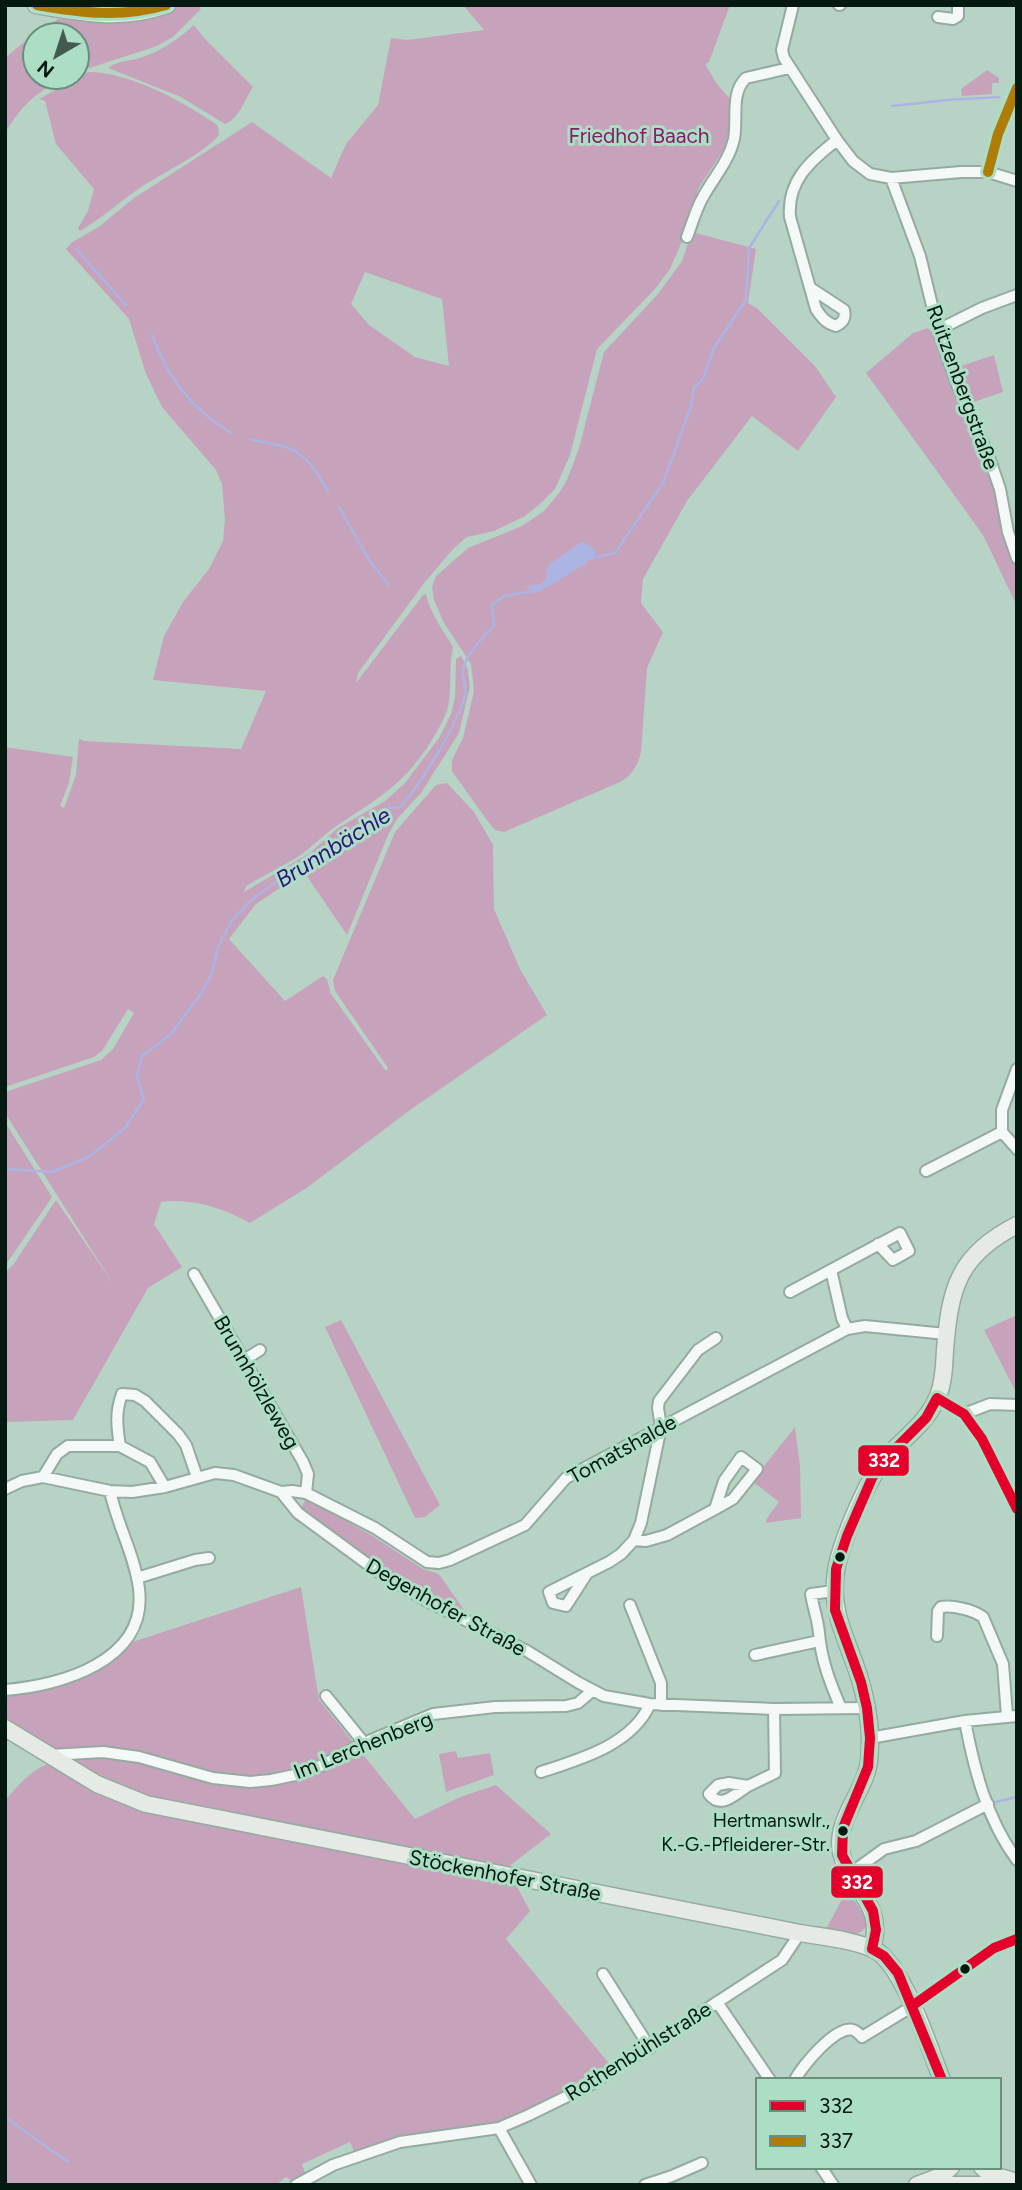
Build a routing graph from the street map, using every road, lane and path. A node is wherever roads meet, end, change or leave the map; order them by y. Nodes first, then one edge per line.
1 (36, 5) edge
2 (167, 5) edge
3 (793, 5) edge
4 (958, 5) edge
5 (938, 17) dead end
6 (789, 68) junction
7 (1017, 87) edge
8 (837, 140) junction
9 (988, 172) junction
10 (891, 178) junction
11 (1017, 181) edge
12 (687, 237) dead end
13 (812, 289) dead end
14 (1017, 295) edge
15 (938, 330) junction
16 (1017, 558) edge
17 (1017, 1069) edge
18 (1002, 1132) junction
19 (1017, 1149) edge
20 (926, 1171) dead end
21 (1017, 1225) edge
22 (878, 1244) dead end
23 (831, 1270) junction
24 (194, 1274) dead end
25 (790, 1292) dead end
26 (847, 1329) junction
27 (946, 1334) junction
28 (716, 1338) dead end
29 (260, 1350) dead end
30 (244, 1360) junction
31 (937, 1398) junction
32 (1017, 1405) edge
33 (964, 1414) junction
34 (661, 1427) junction
35 (120, 1446) junction
36 (197, 1476) junction
37 (43, 1477) junction
38 (165, 1487) junction
39 (5, 1489) edge
40 (110, 1491) junction
41 (281, 1492) junction
42 (306, 1493) junction
43 (715, 1509) junction
44 (1017, 1510) edge
45 (634, 1540) junction
46 (209, 1558) dead end
47 (586, 1575) dead end
48 (137, 1578) junction
49 (834, 1591) junction
50 (630, 1605) dead end
51 (937, 1636) dead end
52 (819, 1641) junction
53 (755, 1656) dead end
54 (5, 1690) edge
55 (592, 1691) junction
56 (326, 1696) dead end
57 (655, 1705) junction
58 (841, 1708) junction
59 (867, 1708) junction
60 (774, 1709) junction
61 (1012, 1716) edge
62 (965, 1721) junction
63 (5, 1728) edge
64 (870, 1738) junction
65 (364, 1743) junction
66 (48, 1755) junction
67 (541, 1772) dead end
68 (748, 1786) dead end
69 (988, 1804) junction
70 (1017, 1860) edge
71 (851, 1873) junction
72 (800, 1933) junction
73 (1017, 1938) edge
74 (872, 1949) junction
75 (603, 1973) dead end
76 (717, 2001) junction
77 (912, 2006) junction
78 (650, 2048) junction
79 (768, 2078) edge
80 (796, 2078) edge
81 (941, 2078) edge
82 (499, 2127) junction
83 (702, 2162) dead end
84 (822, 2169) edge
85 (949, 2169) edge
86 (984, 2169) edge
87 (314, 2180) edge
88 (1017, 2182) edge
89 (296, 2185) edge
90 (531, 2185) edge
91 (645, 2185) edge
92 (833, 2185) edge
93 (917, 2185) edge
94 (952, 2185) edge
95 (983, 2185) edge

1 - 2 main road
3 - 6 street
4 - 5 street
6 - 8 street
6 - 12 street
7 - 9 street
8 - 10 street
8 - 13 street
9 - 10 street
9 - 11 street
10 - 15 street, Ruitzenbergstraße
14 - 15 street
15 - 16 street, Ruitzenbergstraße
17 - 18 street
18 - 19 street
18 - 20 street
21 - 27 main road
22 - 23 street
23 - 25 street
23 - 26 street
24 - 30 street, Brunnhölzleweg
26 - 27 street, Tomatshalde
26 - 34 street, Tomatshalde
27 - 31 main road
28 - 34 street
29 - 30 street
30 - 42 street, Brunnhölzleweg
31 - 33 street
31 - 49 main road
32 - 33 street
33 - 44 street
34 - 42 street, Tomatshalde
34 - 45 street
35 - 36 street
35 - 37 street
35 - 38 street
36 - 38 street, Degenhofer Straße
36 - 41 street, Degenhofer Straße
37 - 39 street, Degenhofer Straße
37 - 40 street, Degenhofer Straße
38 - 40 street, Degenhofer Straße
40 - 48 street
41 - 42 street, Tomatshalde
41 - 55 street, Degenhofer Straße
43 - 43 street
43 - 45 street
45 - 47 street
46 - 48 street
48 - 54 street
49 - 52 street
49 - 59 main road
50 - 57 street
51 - 61 street
52 - 53 street
52 - 58 street
55 - 57 street, Degenhofer Straße
55 - 65 street, Im Lerchenberg
56 - 65 street
57 - 60 street, Degenhofer Straße
57 - 67 street
58 - 59 street, Degenhofer Straße
58 - 60 street, Degenhofer Straße
59 - 64 main road
60 - 68 street
61 - 62 street
62 - 64 street
62 - 69 street
63 - 66 main road, Stöckenhofer Straße
64 - 71 main road
65 - 66 street, Im Lerchenberg
66 - 72 main road, Stöckenhofer Straße
69 - 70 street
69 - 71 street
71 - 74 main road
72 - 74 main road, Stöckenhofer Straße
72 - 76 street, Rothenbühlstraße
73 - 77 street
74 - 77 main road, Stöckenhofer Straße
75 - 78 street
76 - 78 street, Rothenbühlstraße
76 - 79 street
77 - 80 street
77 - 81 main road, Stöckenhofer Straße
78 - 82 street, Rothenbühlstraße
82 - 87 street, Rothenbühlstraße
82 - 90 street
83 - 91 street
84 - 92 street
85 - 93 main road
86 - 88 main road
87 - 89 street, Rothenbühlstraße
94 - 95 main road

